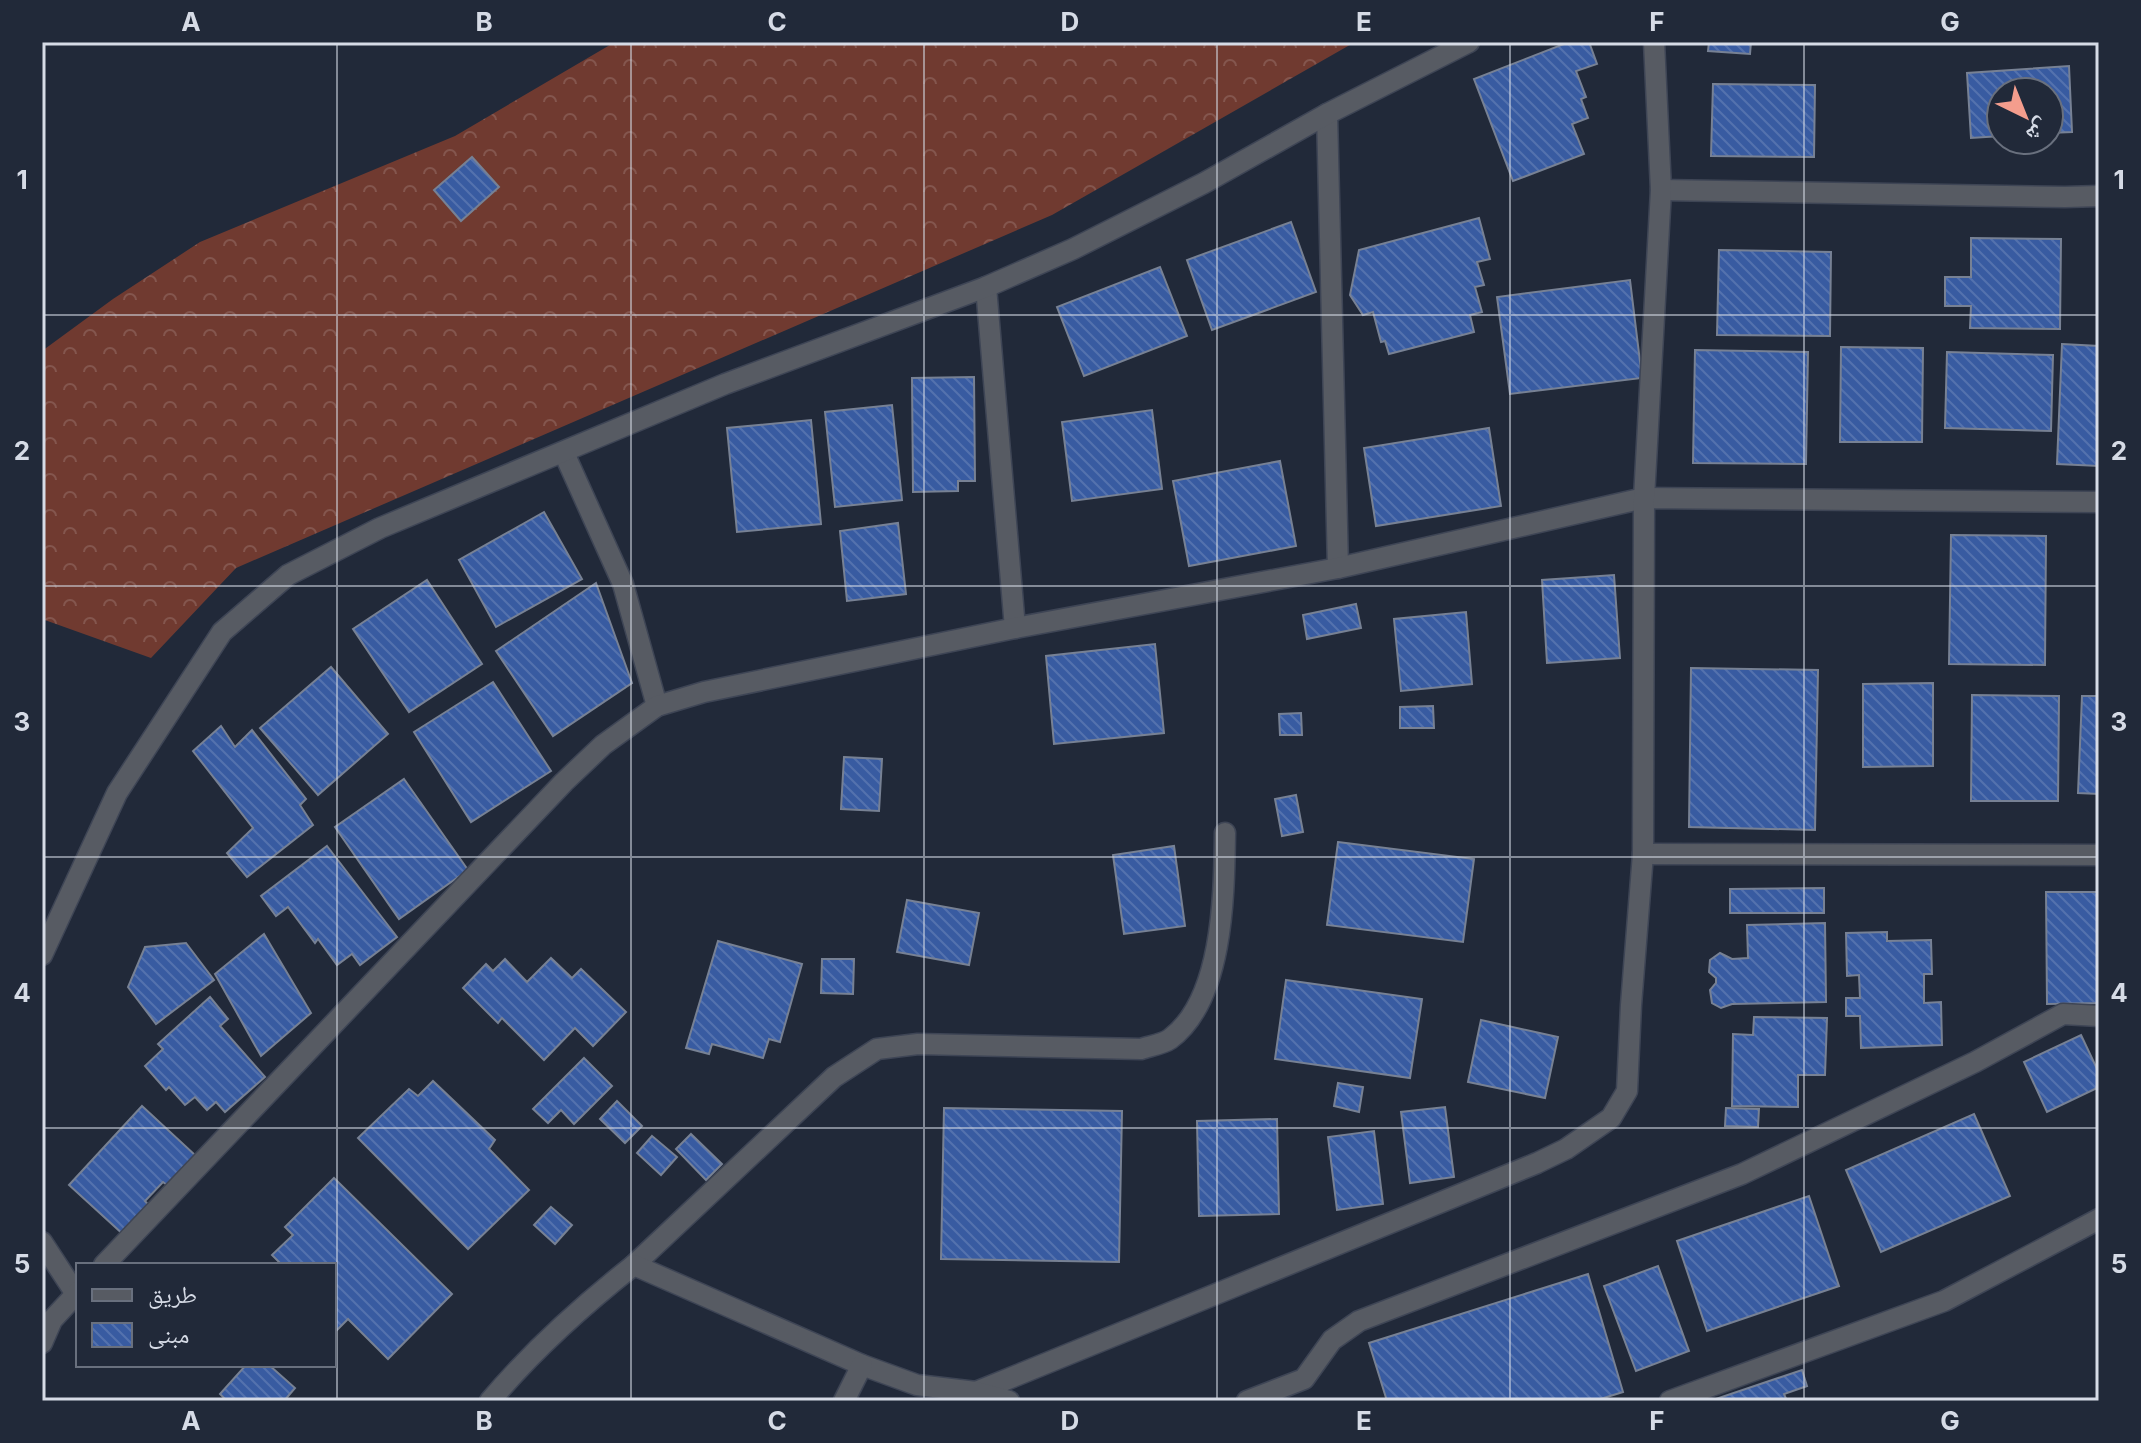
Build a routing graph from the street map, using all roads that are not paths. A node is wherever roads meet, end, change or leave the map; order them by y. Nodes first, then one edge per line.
1 (1469, 42) edge
2 (1654, 42) edge
3 (1327, 114) junction
4 (1661, 190) junction
5 (2099, 196) edge
6 (986, 287) junction
7 (564, 453) junction
8 (1644, 498) junction
9 (2099, 502) edge
10 (1338, 568) junction
11 (1015, 628) junction
12 (657, 706) junction
13 (1225, 833) dead end
14 (1643, 854) junction
15 (2099, 855) edge
16 (42, 955) edge
17 (2099, 1016) edge
18 (2099, 1219) edge
19 (42, 1242) edge
20 (106, 1263) edge
21 (634, 1265) junction
22 (76, 1292) edge
23 (76, 1294) edge
24 (42, 1343) edge
25 (862, 1365) junction
26 (976, 1392) junction
27 (490, 1401) edge
28 (844, 1401) edge
29 (1009, 1401) edge
30 (1247, 1401) edge
31 (1670, 1401) edge

1 - 3 street
2 - 4 street
3 - 6 street
3 - 10 street
4 - 5 street
4 - 8 street
6 - 7 street
6 - 11 street
7 - 12 street
7 - 16 street
8 - 9 street
8 - 10 street
8 - 14 street
10 - 11 street
11 - 12 street
12 - 20 street
13 - 21 street
14 - 15 street
14 - 26 street
17 - 30 street
18 - 31 street
19 - 22 street
21 - 25 street
21 - 27 street
23 - 24 street
25 - 26 street
25 - 28 street
26 - 29 street

